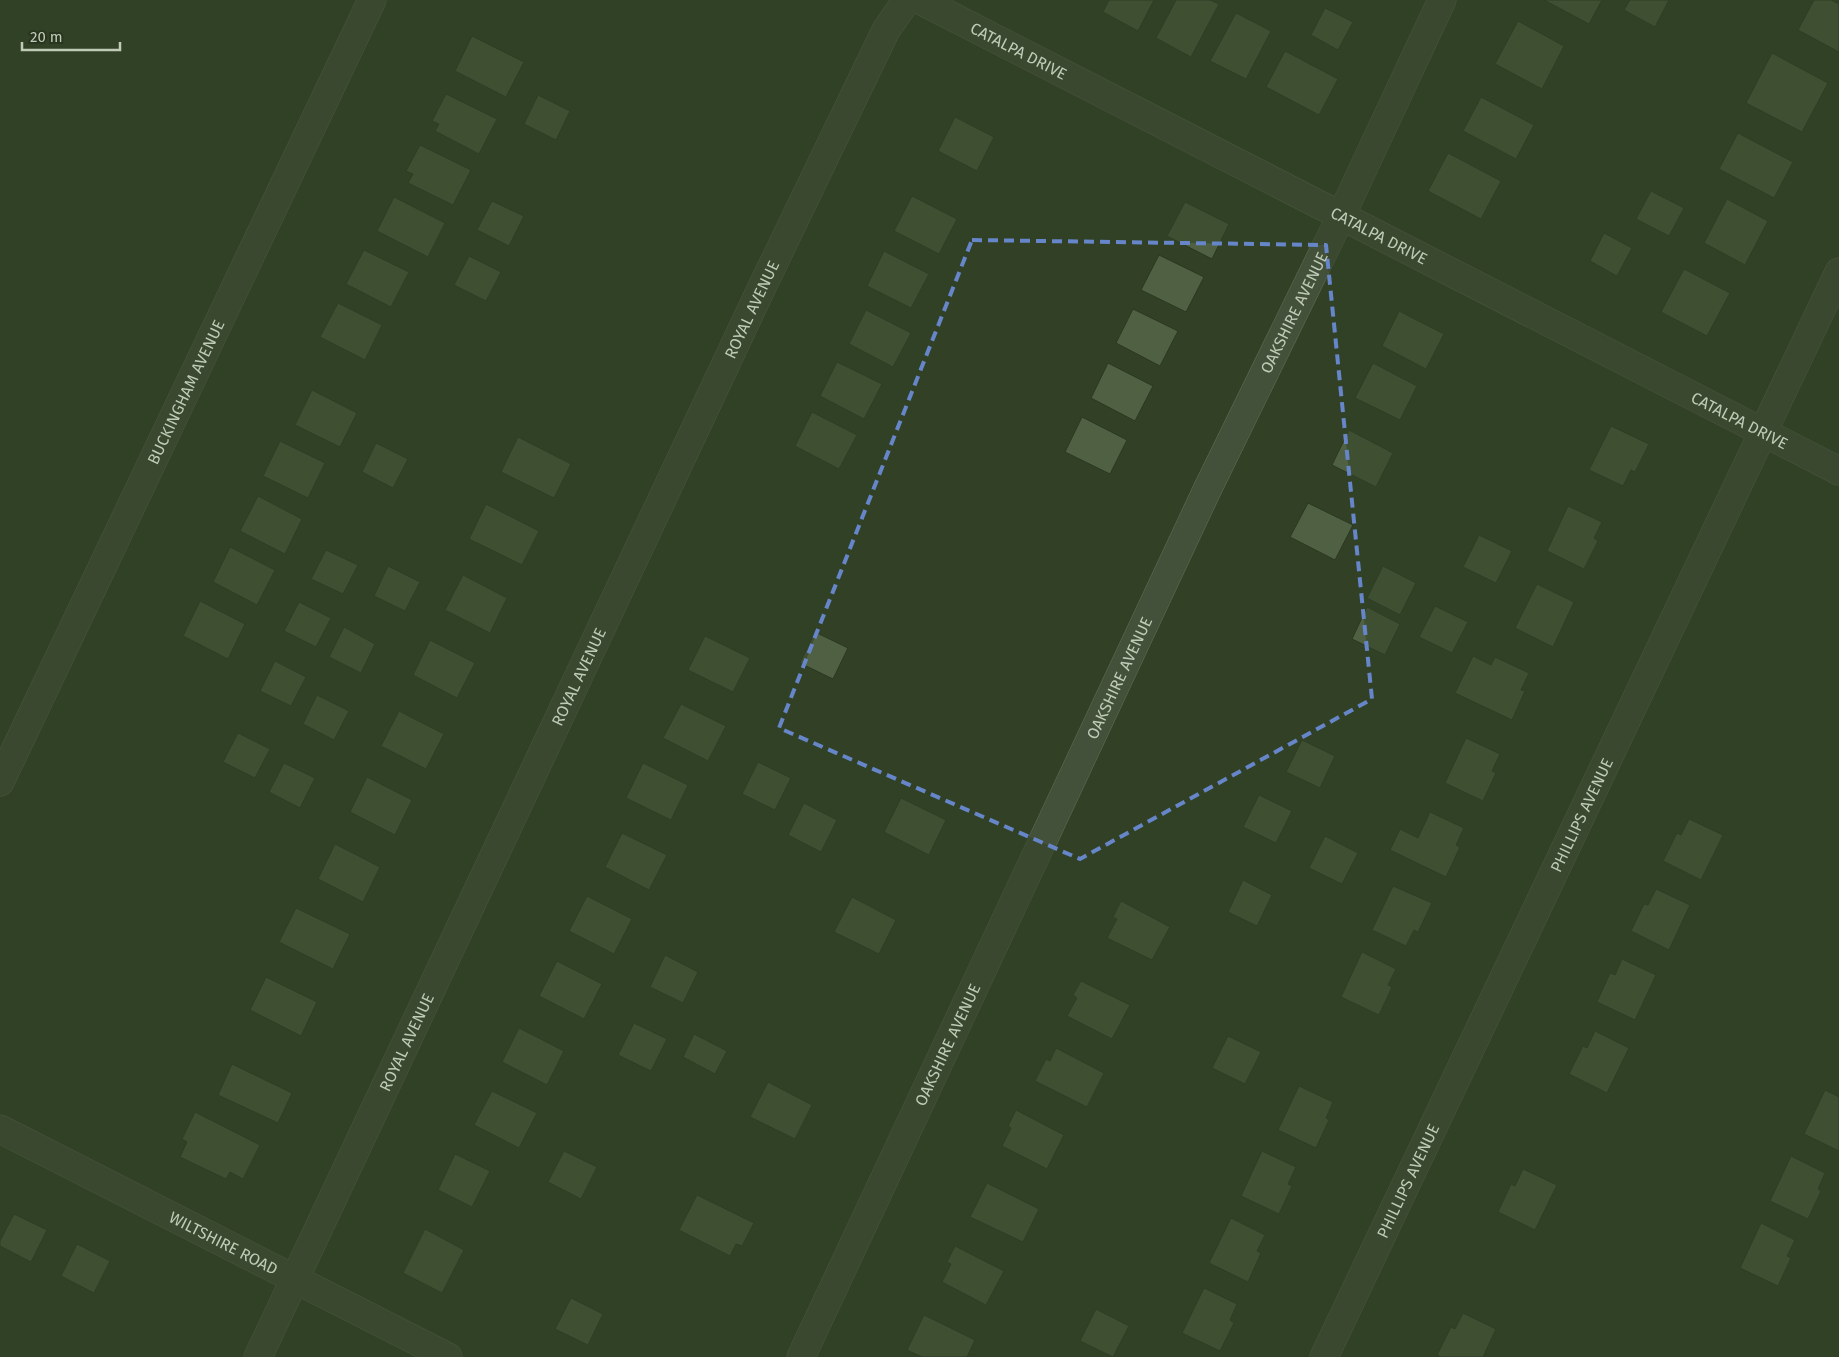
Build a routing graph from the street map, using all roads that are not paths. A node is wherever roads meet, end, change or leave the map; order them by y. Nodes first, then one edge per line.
1 (372, 0) edge
2 (907, 0) edge
3 (920, 0) edge
4 (1442, 0) edge
5 (1342, 216) junction
6 (1839, 272) edge
7 (1764, 432) junction
8 (1839, 470) edge
9 (0, 782) edge
10 (0, 1129) edge
11 (295, 1279) junction
12 (258, 1357) edge
13 (448, 1357) edge
14 (801, 1357) edge
15 (1324, 1357) edge

1 - 9 street, BUCKINGHAM AVENUE
2 - 11 street, ROYAL AVENUE
3 - 5 street, CATALPA DRIVE
4 - 5 street, OAKSHIRE AVENUE
5 - 7 street, CATALPA DRIVE
5 - 14 street, OAKSHIRE AVENUE
6 - 7 street, PHILLIPS AVENUE
7 - 8 street, CATALPA DRIVE
7 - 15 street, PHILLIPS AVENUE
10 - 11 street, WILTSHIRE ROAD
11 - 12 street, ROYAL AVENUE
11 - 13 street, WILTSHIRE ROAD

